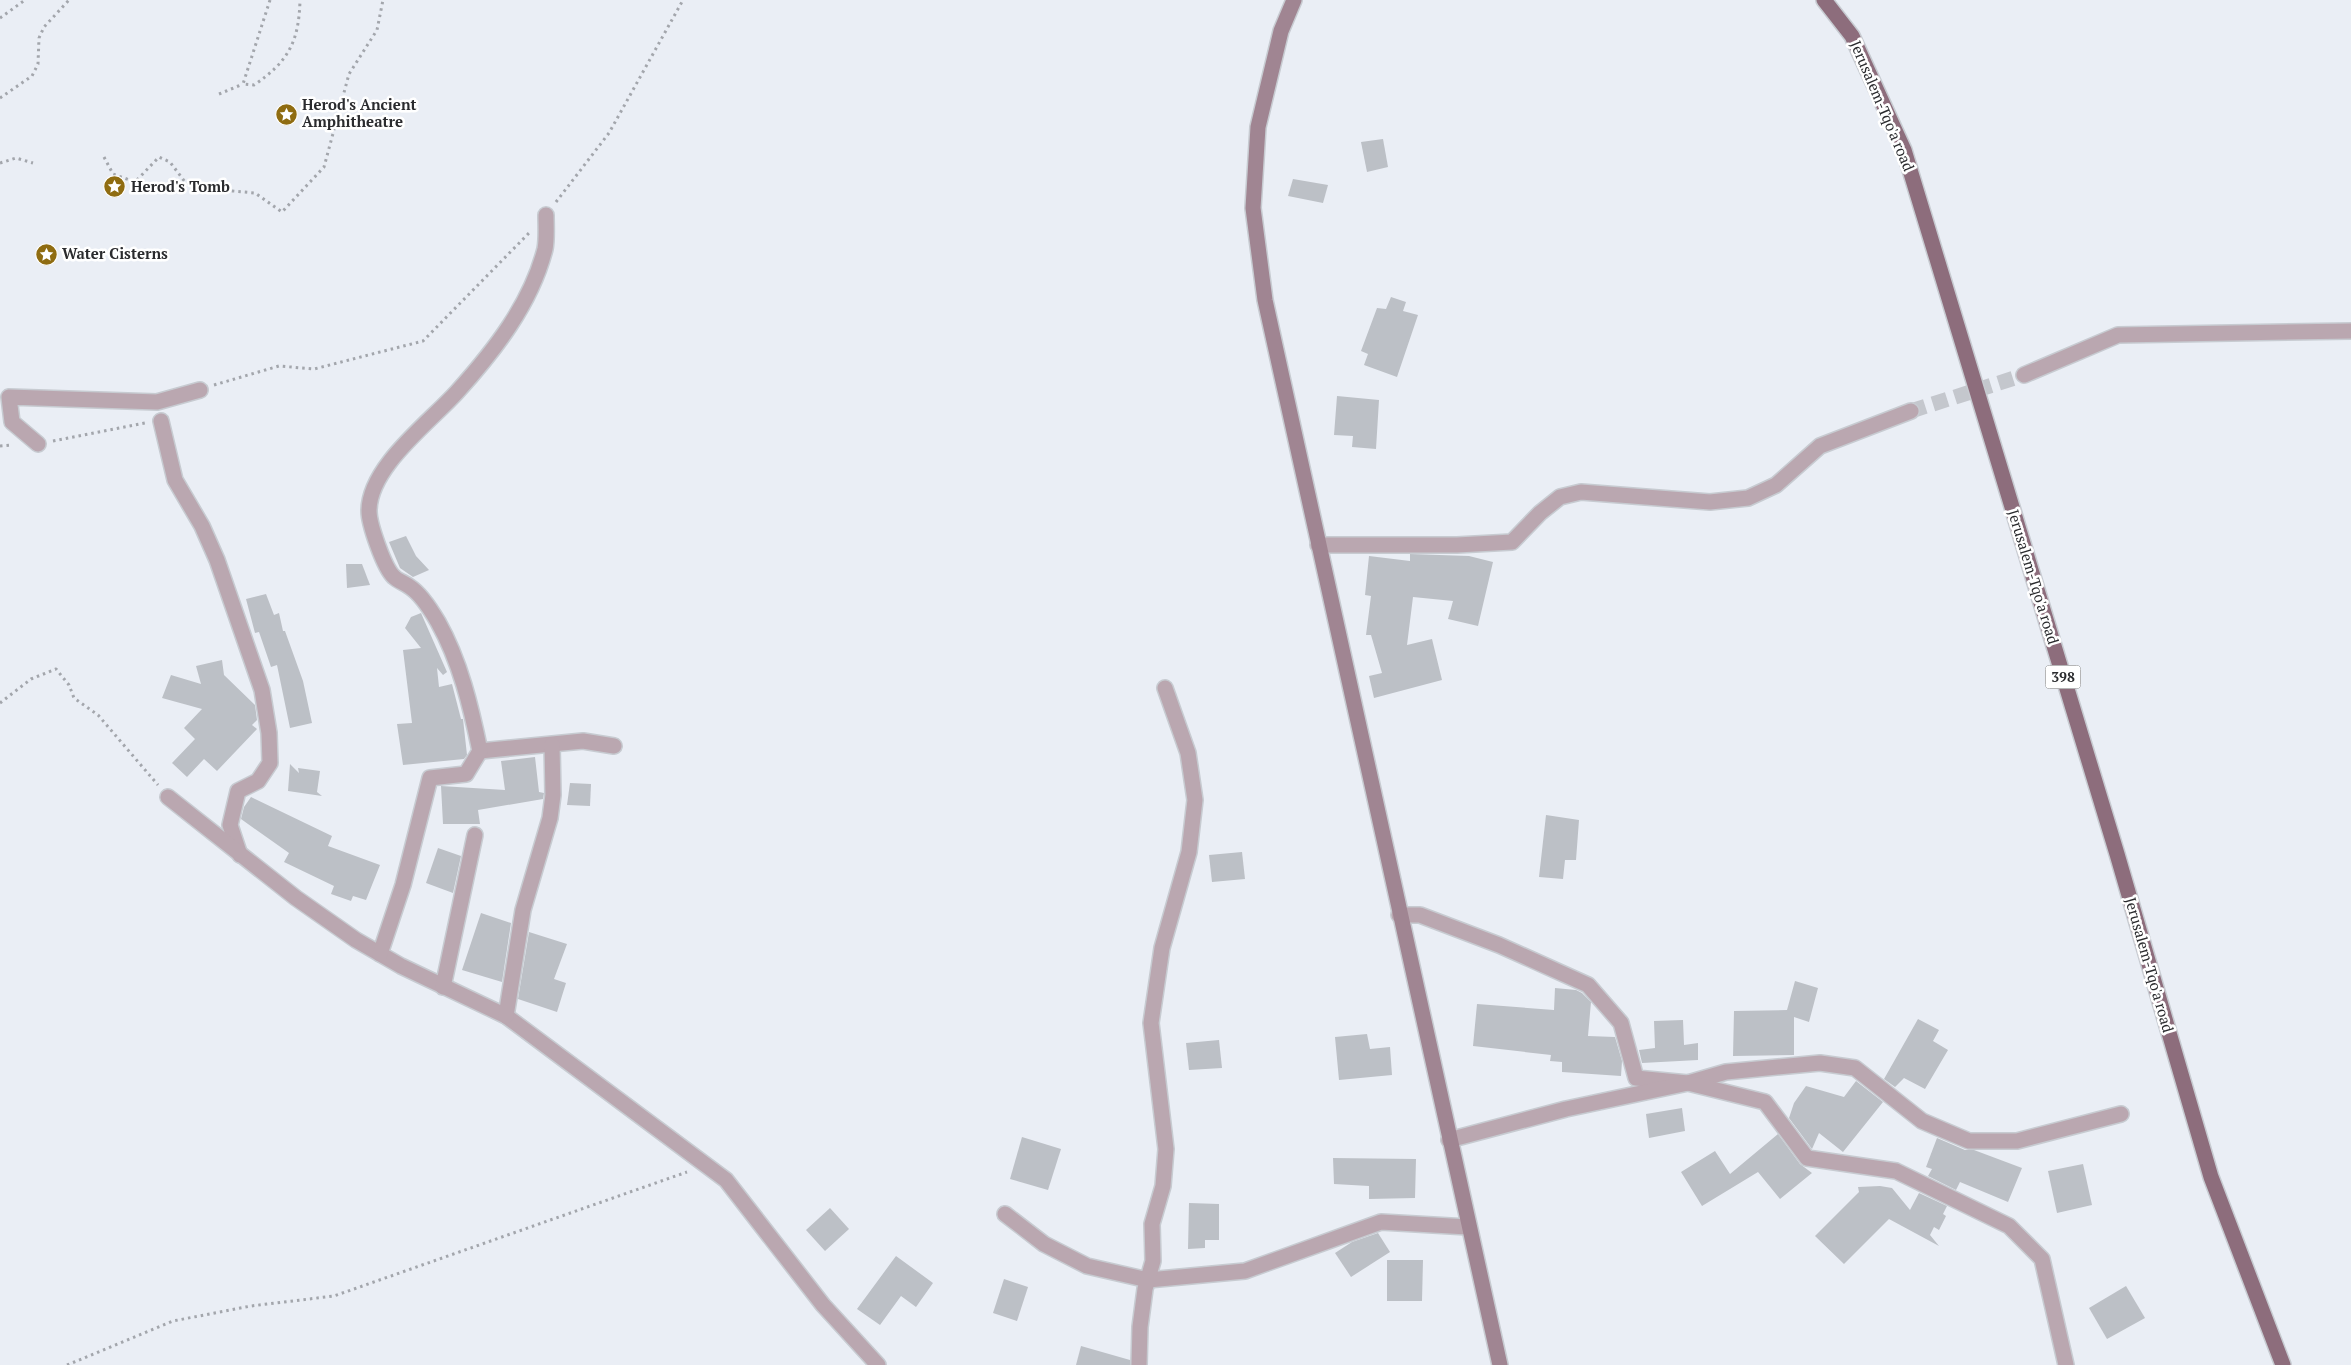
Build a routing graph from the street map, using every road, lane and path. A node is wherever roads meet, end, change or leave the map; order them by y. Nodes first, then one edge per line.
1 (25, 0) edge
2 (70, 0) edge
3 (270, 0) edge
4 (300, 0) edge
5 (383, 0) edge
6 (683, 0) edge
7 (1294, 0) edge
8 (1824, 0) edge
9 (0, 18) edge
10 (242, 84) junction
11 (219, 94) dead end
12 (0, 98) edge
13 (104, 157) dead end
14 (0, 162) edge
15 (33, 162) dead end
16 (546, 215) junction
17 (2351, 331) edge
18 (2024, 375) tunnel mouth
19 (200, 390) joint
20 (1911, 411) tunnel mouth
21 (161, 421) joint
22 (38, 444) junction
23 (0, 446) edge
24 (1318, 544) junction
25 (1165, 688) dead end
26 (0, 703) edge
27 (552, 745) junction
28 (614, 746) dead end
29 (480, 751) junction
30 (168, 797) joint
31 (475, 835) dead end
32 (240, 855) junction
33 (1399, 915) junction
34 (380, 954) junction
35 (443, 987) junction
36 (506, 1016) junction
37 (1688, 1084) junction
38 (2121, 1114) dead end
39 (1449, 1140) junction
40 (707, 1165) junction
41 (1005, 1214) dead end
42 (1468, 1227) junction
43 (1148, 1280) junction
44 (67, 1365) edge
45 (878, 1365) edge
46 (1139, 1365) edge
47 (1500, 1365) edge
48 (2066, 1365) edge
49 (2283, 1365) edge

1 - 9 path
2 - 12 path
3 - 10 path
4 - 10 path
5 - 13 path
6 - 16 path
7 - 24 street
8 - 49 main road, Jerusalem-Tqo'a road / 398
10 - 11 path
14 - 15 path
16 - 19 path
16 - 29 street
17 - 18 street
19 - 22 street
20 - 24 street
21 - 22 path
21 - 32 street
22 - 23 path
24 - 33 street
25 - 43 street
26 - 30 path
27 - 28 street
27 - 29 street
27 - 36 street
29 - 34 street
30 - 32 street
31 - 35 street
32 - 34 street
33 - 37 street
33 - 39 street
34 - 35 street
35 - 36 street
36 - 40 street
37 - 38 street
37 - 39 street
37 - 48 street
39 - 42 street
40 - 44 path
40 - 45 street
41 - 43 street
42 - 43 street
42 - 47 street
43 - 46 street

